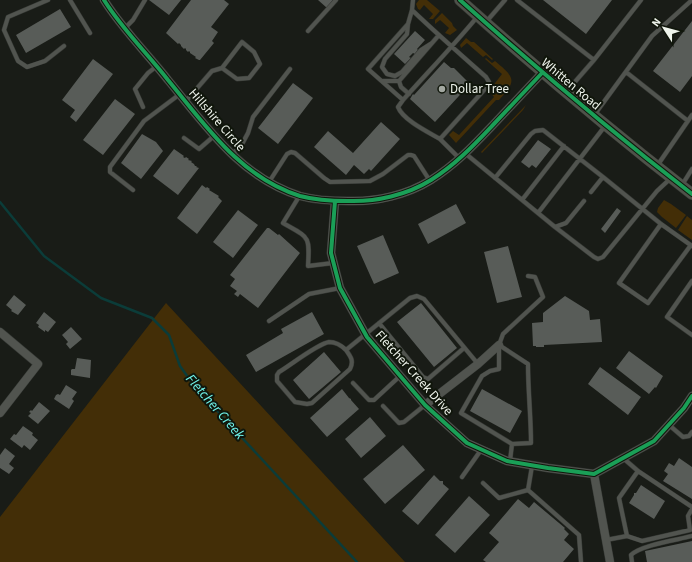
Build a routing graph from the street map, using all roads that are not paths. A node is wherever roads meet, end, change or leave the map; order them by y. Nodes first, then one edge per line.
1 (48, 0) edge
2 (70, 0) edge
3 (104, 0) edge
4 (145, 0) edge
5 (336, 0) edge
6 (413, 0) edge
7 (460, 0) edge
8 (505, 0) edge
9 (516, 0) edge
10 (641, 0) edge
11 (692, 0) edge
12 (412, 10) junction
13 (482, 20) junction
14 (408, 24) junction
15 (124, 29) junction
16 (308, 31) dead end
17 (90, 33) dead end
18 (439, 35) junction
19 (432, 43) junction
20 (64, 46) dead end
21 (452, 46) junction
22 (594, 60) junction
23 (157, 66) junction
24 (222, 68) junction
25 (290, 69) dead end
26 (626, 72) junction
27 (542, 73) junction
28 (382, 81) junction
29 (399, 81) junction
30 (565, 92) junction
31 (180, 94) junction
32 (409, 94) junction
33 (403, 100) junction
34 (186, 101) junction
35 (143, 107) dead end
36 (692, 115) edge
37 (593, 116) junction
38 (688, 121) junction
39 (605, 126) junction
40 (215, 135) junction
41 (184, 138) dead end
42 (440, 139) junction
43 (564, 146) junction
44 (232, 155) junction
45 (463, 156) junction
46 (579, 158) junction
47 (657, 166) junction
48 (692, 169) edge
49 (602, 177) junction
50 (671, 177) junction
51 (495, 178) junction
52 (430, 180) junction
53 (269, 182) junction
54 (681, 185) junction
55 (133, 190) dead end
56 (591, 192) dead end
57 (692, 194) edge
58 (300, 195) junction
59 (522, 200) junction
60 (335, 201) junction
61 (584, 201) dead end
62 (643, 208) junction
63 (538, 213) junction
64 (661, 224) junction
65 (555, 227) junction
66 (691, 245) edge
67 (333, 263) junction
68 (528, 276) dead end
69 (692, 281) edge
70 (340, 288) junction
71 (269, 321) dead end
72 (379, 323) junction
73 (0, 332) edge
74 (365, 334) junction
75 (692, 335) edge
76 (499, 345) junction
77 (464, 348) junction
78 (346, 350) junction
79 (478, 364) junction
80 (400, 376) junction
81 (354, 383) dead end
82 (692, 398) edge
83 (425, 405) junction
84 (384, 406) dead end
85 (0, 413) edge
86 (669, 424) junction
87 (692, 432) edge
88 (690, 437) edge
89 (512, 444) junction
90 (482, 449) junction
91 (623, 458) junction
92 (510, 461) junction
93 (532, 465) junction
94 (638, 471) junction
95 (594, 474) junction
96 (462, 477) dead end
97 (483, 483) dead end
98 (528, 490) junction
99 (692, 508) edge
100 (627, 536) junction
101 (692, 536) edge
102 (606, 540) junction
103 (581, 562) edge
104 (610, 562) edge
105 (632, 562) edge

1 - 20 lane
2 - 17 lane
3 - 15 street, Hillshire Circle
4 - 15 lane
5 - 16 lane
6 - 12 lane
7 - 13 main road, Whitten Road
8 - 13 lane
9 - 22 lane
10 - 22 lane
11 - 26 lane
12 - 14 lane
12 - 18 lane
13 - 21 lane
13 - 27 main road, Whitten Road
14 - 19 lane
14 - 28 lane
15 - 23 street, Hillshire Circle
18 - 19 lane
18 - 21 lane
19 - 29 lane
21 - 32 lane
21 - 42 lane
22 - 30 lane
23 - 31 street, Hillshire Circle
23 - 35 lane
24 - 24 lane
24 - 34 lane
25 - 44 lane
26 - 37 lane
26 - 38 lane
27 - 30 main road, Whitten Road
27 - 45 street, Hillshire Circle
28 - 29 lane
28 - 33 lane
29 - 32 lane
30 - 37 main road, Whitten Road
31 - 34 street, Hillshire Circle
31 - 55 lane
32 - 33 lane
33 - 42 lane
34 - 40 street, Hillshire Circle
36 - 38 lane
37 - 39 main road, Whitten Road
38 - 47 lane
39 - 46 lane
39 - 47 main road, Whitten Road
40 - 41 lane
40 - 44 street, Hillshire Circle
42 - 45 lane
43 - 46 lane
43 - 51 lane
43 - 59 lane
44 - 53 street, Hillshire Circle
45 - 51 lane
45 - 52 street, Hillshire Circle
46 - 49 lane
46 - 63 lane
47 - 50 main road, Whitten Road
48 - 54 lane
49 - 56 lane
49 - 62 lane
50 - 54 main road, Whitten Road
50 - 62 lane
51 - 59 lane
52 - 53 lane
52 - 60 street, Hillshire Circle
53 - 58 street, Hillshire Circle
54 - 57 main road, Whitten Road
58 - 60 street, Hillshire Circle
58 - 67 lane
59 - 63 lane
60 - 67 street, Fletcher Creek Drive
61 - 65 lane
62 - 64 lane
62 - 65 lane
63 - 65 lane
64 - 66 lane
64 - 66 lane
67 - 70 street, Fletcher Creek Drive
68 - 76 lane
69 - 75 lane
70 - 71 lane
70 - 74 street, Fletcher Creek Drive
72 - 74 lane
72 - 77 lane
72 - 77 lane
73 - 85 street
74 - 78 lane
74 - 80 street, Fletcher Creek Drive
76 - 79 street
76 - 89 lane
76 - 89 lane
77 - 79 lane
78 - 78 lane
79 - 83 street
80 - 81 lane
80 - 83 street, Fletcher Creek Drive
82 - 86 street
83 - 84 lane
83 - 90 street, Fletcher Creek Drive
86 - 88 lane
86 - 91 street
87 - 88 lane
89 - 92 lane
90 - 92 street, Fletcher Creek Drive
90 - 96 lane
91 - 94 lane
91 - 95 street
92 - 93 street, Fletcher Creek Drive
93 - 95 street, Fletcher Creek Drive
93 - 98 lane
94 - 99 lane
94 - 100 lane
95 - 102 street
97 - 98 lane
98 - 103 lane
99 - 100 lane
100 - 102 lane
101 - 105 lane
102 - 104 street

